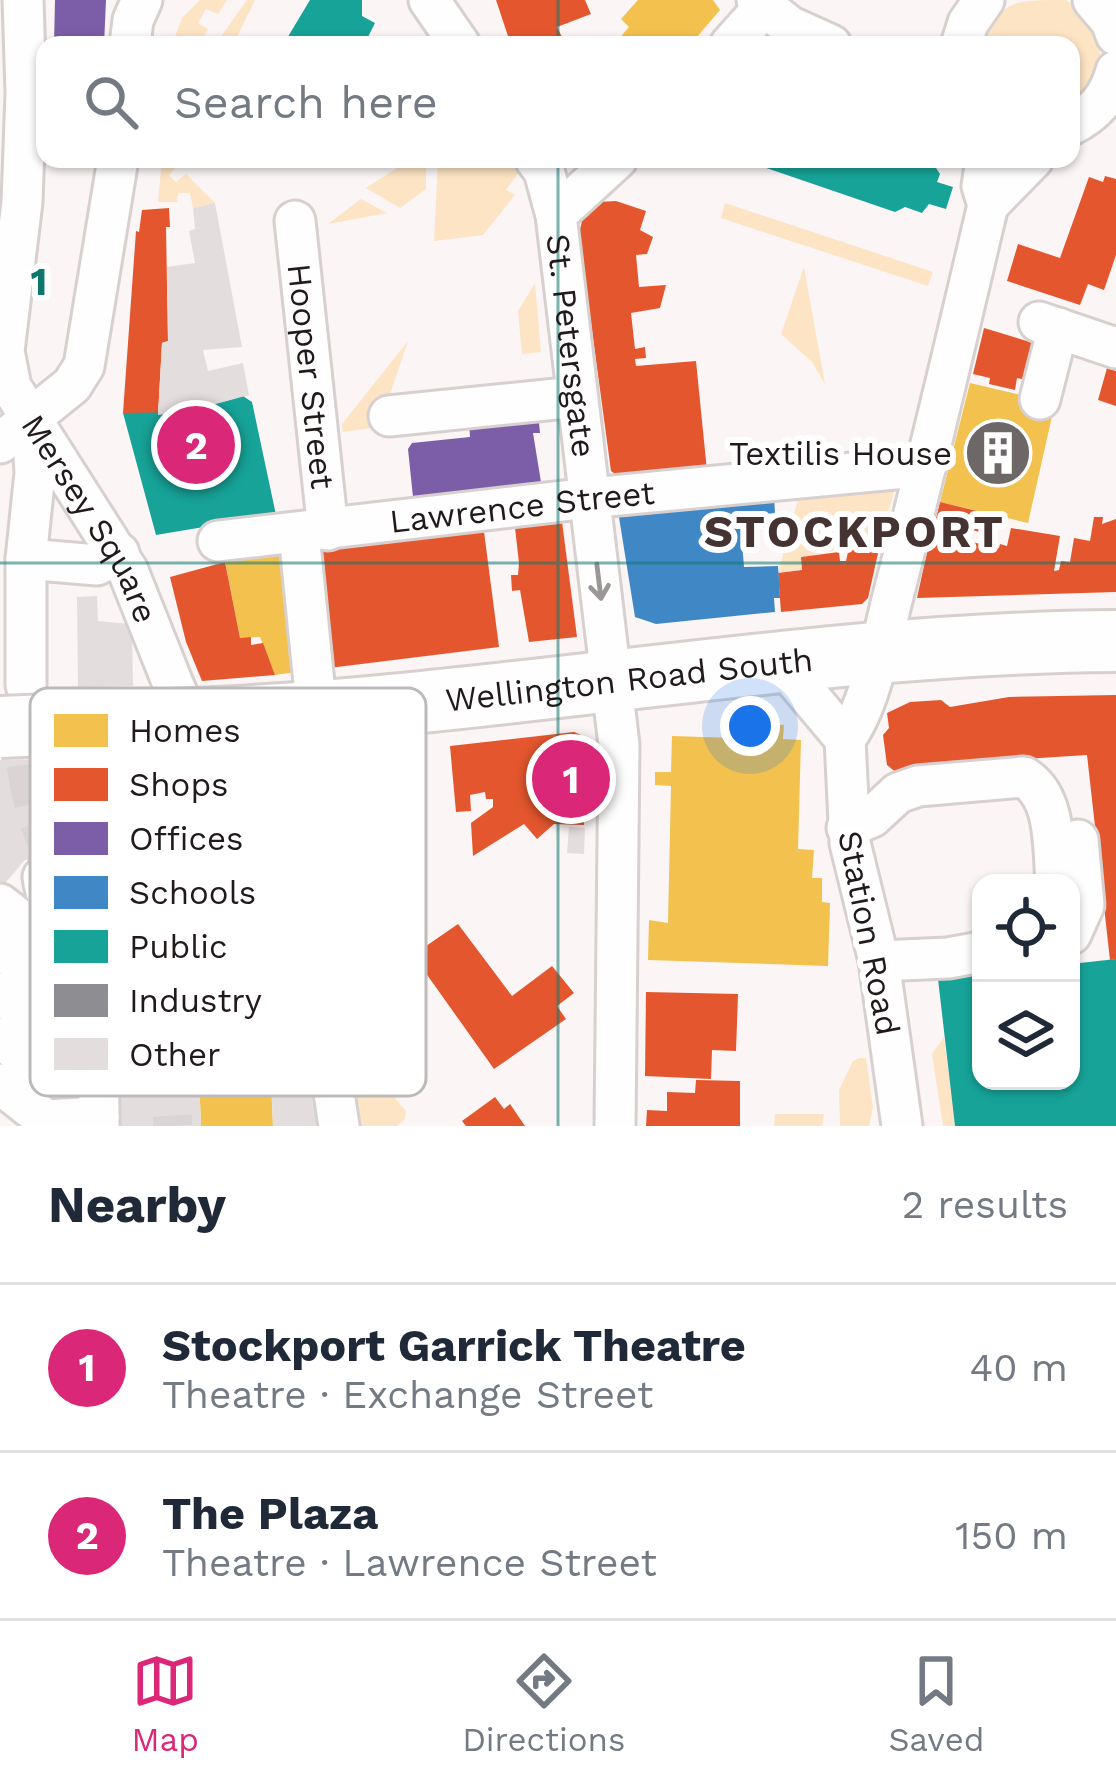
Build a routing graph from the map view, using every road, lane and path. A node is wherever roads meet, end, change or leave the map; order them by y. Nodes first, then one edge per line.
1 (23, 0) edge
2 (142, 0) edge
3 (429, 0) edge
4 (761, 4) edge
5 (971, 23) edge
6 (131, 36) edge
7 (454, 36) edge
8 (737, 36) edge
9 (811, 36) edge
10 (944, 36) edge
11 (1113, 86) edge
12 (1080, 119) edge
13 (117, 168) edge
14 (542, 168) edge
15 (606, 168) edge
16 (985, 168) edge
17 (1024, 168) edge
18 (988, 205) junction
19 (556, 215) junction
20 (295, 221) dead end
21 (4, 311) edge
22 (1116, 348) edge
23 (576, 397) junction
24 (1040, 399) dead end
25 (389, 416) dead end
26 (16, 431) edge
27 (926, 466) junction
28 (589, 498) junction
29 (297, 534) junction
30 (218, 541) dead end
31 (119, 553) junction
32 (26, 559) junction
33 (1116, 641) edge
34 (879, 653) junction
35 (782, 664) junction
36 (612, 682) junction
37 (188, 688) edge
38 (314, 688) edge
39 (426, 702) edge
40 (13, 706) tunnel mouth
41 (845, 739) junction
42 (1029, 779) junction
43 (848, 828) junction
44 (1055, 874) edge
45 (12, 899) edge
46 (1080, 914) edge
47 (30, 930) edge
48 (0, 948) edge
49 (972, 954) edge
50 (897, 959) junction
51 (0, 969) edge
52 (30, 971) edge
53 (0, 993) edge
54 (30, 993) edge
55 (0, 1015) edge
56 (30, 1016) edge
57 (0, 1038) edge
58 (30, 1038) edge
59 (0, 1062) edge
60 (30, 1062) edge
61 (0, 1084) edge
62 (30, 1085) edge
63 (58, 1096) edge
64 (335, 1096) edge
65 (0, 1107) edge
66 (25, 1126) edge
67 (340, 1126) edge
68 (614, 1126) edge
69 (902, 1126) edge

1 - 21 street
2 - 6 street
3 - 7 street
4 - 8 street
4 - 9 street
5 - 10 street
11 - 12 street
13 - 26 street, Mersey Square
14 - 19 street, St. Petersgate
15 - 19 street
16 - 18 street, Station Road
17 - 18 street
18 - 27 street, Station Road
19 - 23 street, St. Petersgate
20 - 29 street, Hooper Street
21 - 26 street
22 - 24 street
23 - 25 street
23 - 28 street, St. Petersgate
26 - 31 street, Mersey Square
26 - 32 street
27 - 28 street, Lawrence Street
27 - 34 street, Station Road
28 - 29 street, Lawrence Street
28 -> 36 street, St. Petersgate
29 - 30 street, Lawrence Street
29 - 38 street, Hooper Street
31 - 32 street
31 - 37 street, Mersey Square
32 - 40 street
33 - 34 highway, Wellington Road South
34 - 35 highway, Wellington Road South
34 - 41 street, Station Road
35 - 36 highway, Wellington Road South
35 - 41 street
36 - 39 highway, Wellington Road South
36 - 68 street, St. Petersgate
41 - 43 street, Station Road
42 - 43 street
42 - 44 street
42 - 46 street
43 - 50 street, Station Road
45 - 47 street
48 - 52 street
49 - 50 street
50 - 69 street, Station Road
51 - 54 street
53 - 56 street
55 - 58 street
57 - 60 street
59 - 62 street
61 - 63 street
64 - 67 street, Mersey Square
65 - 66 street

